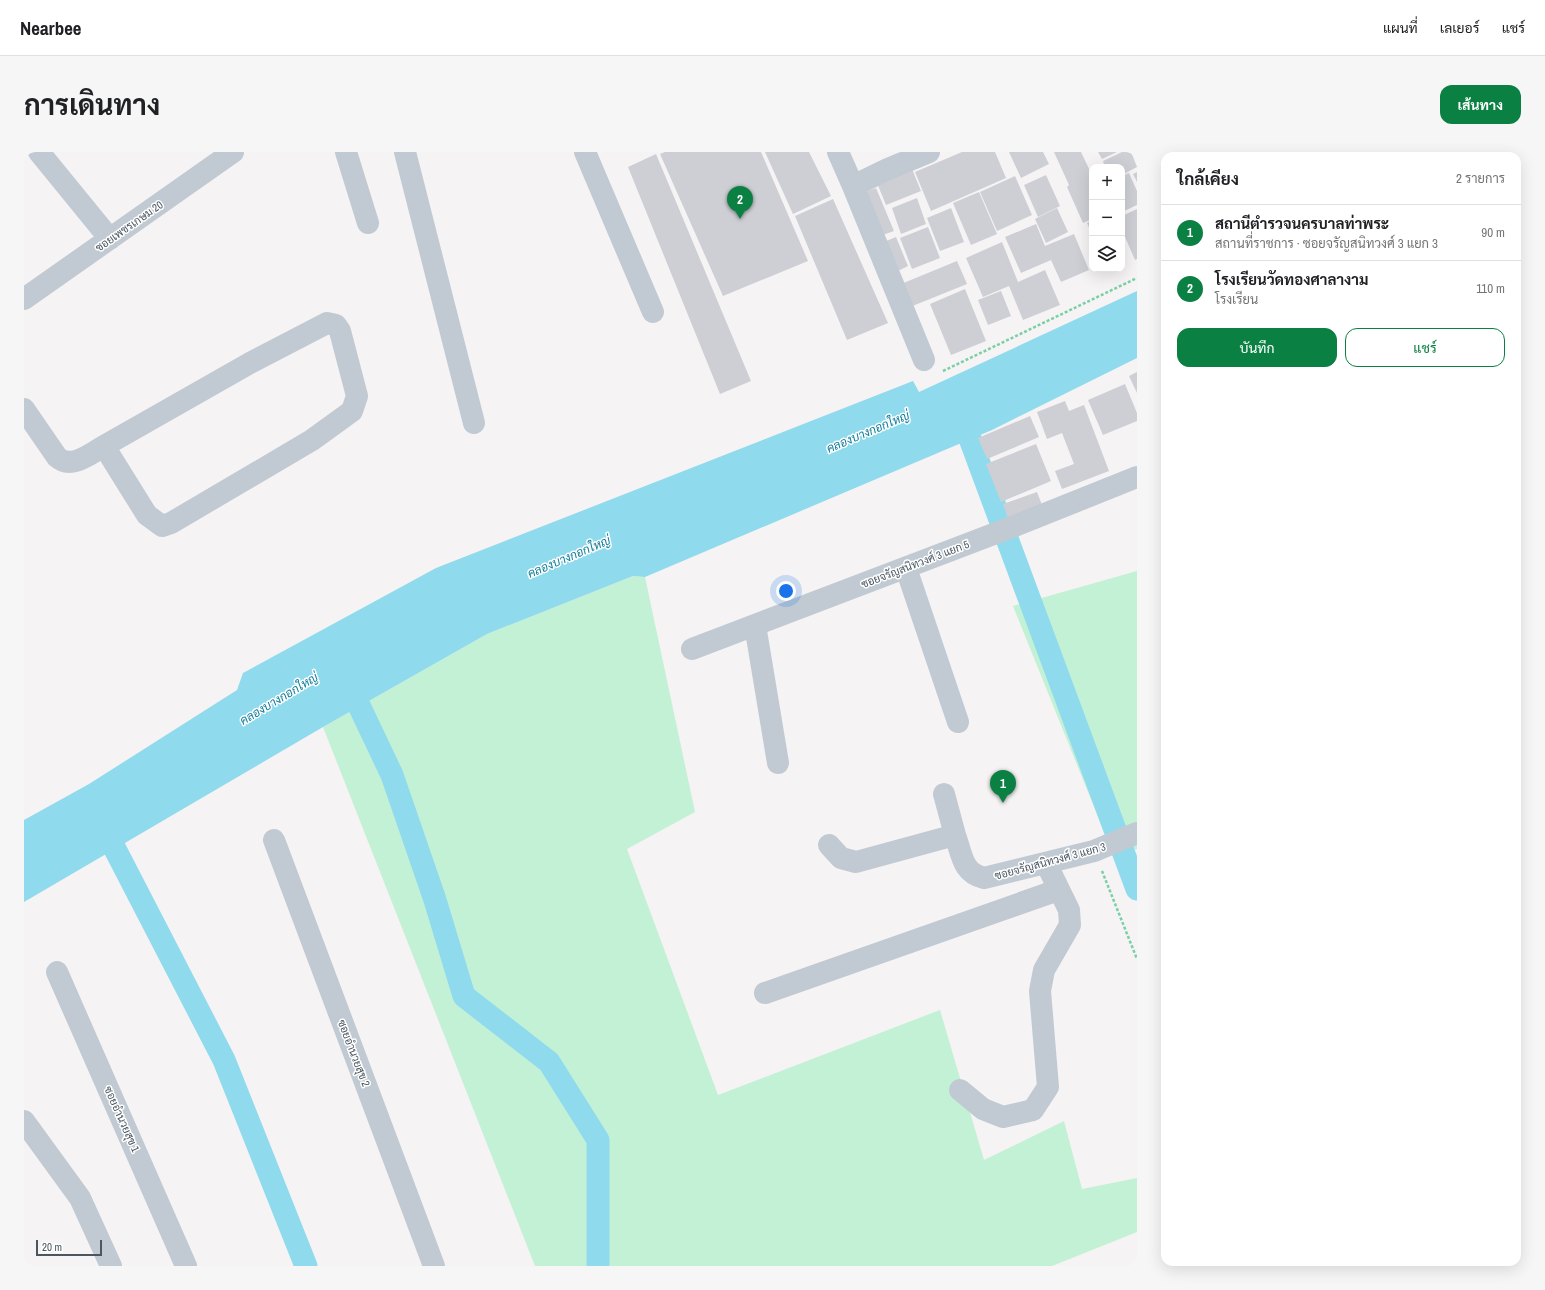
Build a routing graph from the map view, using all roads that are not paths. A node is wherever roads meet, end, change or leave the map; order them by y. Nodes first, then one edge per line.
1 (39, 152) edge
2 (233, 152) edge
3 (346, 152) edge
4 (405, 152) edge
5 (586, 152) edge
6 (838, 152) edge
7 (929, 152) edge
8 (853, 186) junction
9 (368, 223) dead end
10 (110, 239) junction
11 (24, 299) edge
12 (653, 312) dead end
13 (931, 367) road end
14 (24, 409) edge
15 (474, 423) dead end
16 (104, 446) junction
17 (1137, 477) edge
18 (906, 568) junction
19 (755, 625) junction
20 (692, 649) dead end
21 (958, 722) dead end
22 (778, 764) dead end
23 (944, 794) dead end
24 (1137, 833) edge
25 (955, 835) junction
26 (274, 840) dead end
27 (828, 846) dead end
28 (1046, 863) junction
29 (1058, 890) junction
30 (57, 972) dead end
31 (765, 993) dead end
32 (960, 1090) dead end
33 (24, 1121) edge
34 (111, 1266) edge
35 (186, 1266) edge
36 (434, 1266) edge

1 - 10 street
2 - 10 street, ซอยเพชรเกษม 20
3 - 9 street
4 - 15 street
5 - 12 street
6 - 8 street
7 - 8 street
8 - 13 street
10 - 11 street, ซอยเพชรเกษม 20
14 - 16 street
16 - 16 street
17 - 18 street, ซอยจรัญสนิทวงศ์ 3 แยก 5
18 - 19 street, ซอยจรัญสนิทวงศ์ 3 แยก 5
18 - 21 street
19 - 20 street, ซอยจรัญสนิทวงศ์ 3 แยก 5
19 - 22 street
23 - 25 street, ซอยจรัญสนิทวงศ์ 3 แยก 3
24 - 28 street, ซอยจรัญสนิทวงศ์ 3 แยก 3
25 - 27 street
25 - 28 street, ซอยจรัญสนิทวงศ์ 3 แยก 3
26 - 36 street, ซอยอำนวยสุข 2
28 - 29 street
29 - 31 street
29 - 32 street
30 - 35 street, ซอยอำนวยสุข 1
33 - 34 street

